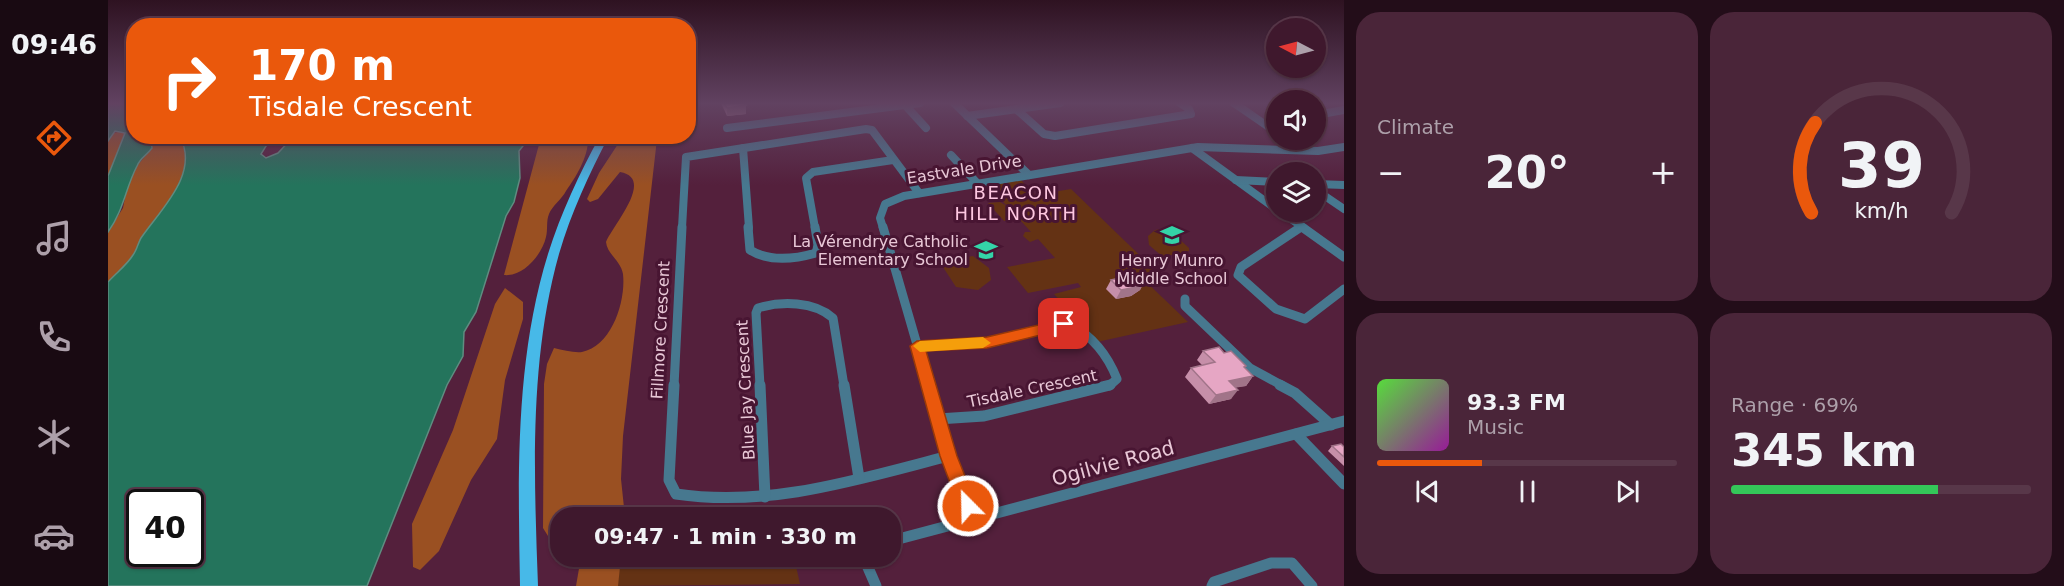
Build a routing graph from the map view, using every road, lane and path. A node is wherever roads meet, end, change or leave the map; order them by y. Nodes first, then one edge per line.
1 (857, 130) edge
2 (872, 130) edge
3 (983, 130) edge
4 (1040, 130) edge
5 (1090, 130) edge
6 (601, 144) edge
7 (1344, 147) edge
8 (743, 148) junction
9 (1192, 148) junction
10 (1326, 148) edge
11 (1266, 149) edge
12 (951, 155) dead end
13 (893, 160) junction
14 (1029, 176) junction
15 (1236, 180) junction
16 (1266, 182) edge
17 (978, 184) junction
18 (1326, 184) edge
19 (1344, 185) edge
20 (919, 193) junction
21 (1326, 197) edge
22 (1266, 202) edge
23 (1344, 209) edge
24 (1295, 222) edge
25 (1301, 226) junction
26 (1344, 257) edge
27 (1344, 289) edge
28 (1185, 299) dead end
29 (917, 346) junction
30 (938, 419) junction
31 (1344, 421) edge
32 (1331, 425) junction
33 (1296, 434) junction
34 (949, 456) junction
35 (859, 478) junction
36 (1344, 484) edge
37 (765, 497) junction
38 (974, 520) junction
39 (901, 538) edge
40 (868, 567) edge
41 (529, 586) edge
42 (876, 586) edge
43 (1212, 586) edge
44 (1312, 586) edge

1 - 8 street, Fillmore Crescent
2 - 13 street, Fillmore Crescent
3 - 14 street
4 - 5 street
6 - 41 main road
7 - 10 street, Eastvale Drive
8 - 13 street
8 - 37 street, Fillmore Crescent
9 - 11 street, Eastvale Drive
9 - 14 street, Eastvale Drive
9 - 15 street
12 - 17 street
13 - 20 street, Fillmore Crescent
14 - 17 street, Eastvale Drive
15 - 16 street
15 - 22 street
17 - 20 street, Eastvale Drive
18 - 19 street
20 - 29 street, Eastvale Drive
21 - 23 street
24 - 25 street
25 - 26 street
25 - 27 street
28 - 32 street
29 - 30 street, Eastvale Drive
29 - 30 street, Tisdale Crescent
30 - 34 street, Eastvale Drive
31 - 32 street, Ogilvie Road
32 - 33 street, Ogilvie Road
33 - 36 street
33 - 38 street, Ogilvie Road
34 - 35 street, Fillmore Crescent
34 - 38 street, Eastvale Drive
35 - 37 street, Fillmore Crescent
35 - 37 street, Blue Jay Crescent
38 - 39 street, Ogilvie Road
40 - 42 street
43 - 44 street

